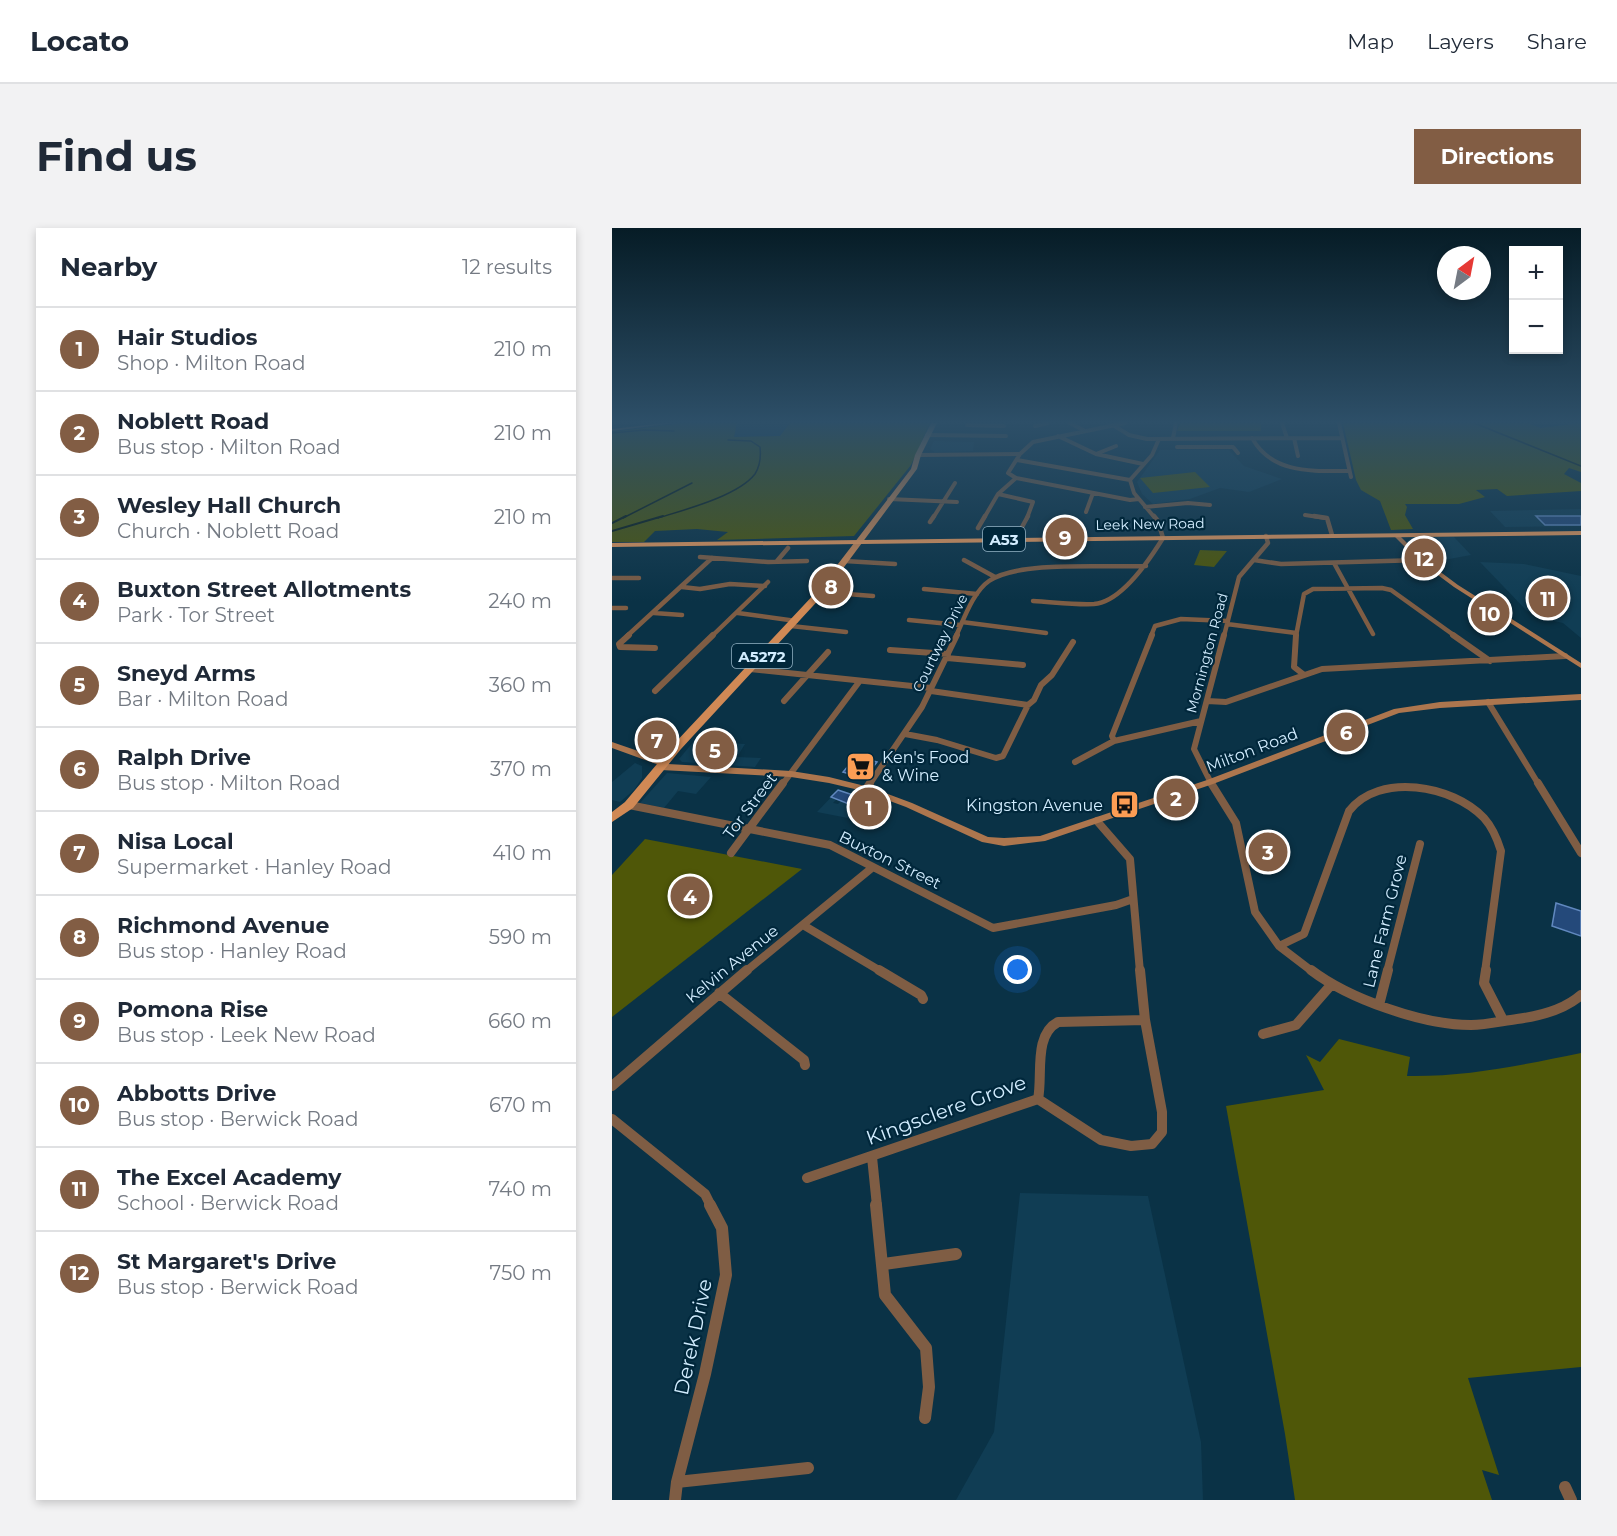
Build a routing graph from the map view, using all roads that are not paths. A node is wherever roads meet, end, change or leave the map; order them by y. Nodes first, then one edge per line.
1 (903, 482) edge
2 (1011, 482) edge
3 (1038, 482) edge
4 (1130, 482) edge
5 (955, 483) dead end
6 (1093, 493) junction
7 (998, 494) junction
8 (889, 499) junction
9 (1139, 499) junction
10 (945, 502) junction
11 (957, 502) dead end
12 (1210, 505) dead end
13 (1145, 507) junction
14 (1086, 512) dead end
15 (1305, 515) dead end
16 (930, 522) dead end
17 (1081, 524) dead end
18 (1022, 527) dead end
19 (978, 528) dead end
20 (1581, 532) edge
21 (1332, 535) junction
22 (1396, 535) junction
23 (1266, 536) junction
24 (1081, 538) junction
25 (1163, 538) junction
26 (954, 539) junction
27 (727, 543) junction
28 (858, 543) junction
29 (612, 545) edge
30 (788, 548) junction
31 (700, 557) dead end
32 (712, 558) junction
33 (964, 560) dead end
34 (1254, 560) junction
35 (1421, 560) junction
36 (777, 561) junction
37 (807, 561) dead end
38 (845, 561) junction
39 (1334, 563) junction
40 (895, 564) dead end
41 (1146, 566) junction
42 (995, 577) junction
43 (612, 578) edge
44 (639, 578) dead end
45 (682, 587) junction
46 (1347, 588) junction
47 (924, 589) dead end
48 (821, 592) junction
49 (977, 594) junction
50 (873, 596) dead end
51 (1033, 601) dead end
52 (612, 608) edge
53 (626, 608) dead end
54 (654, 613) junction
55 (738, 614) junction
56 (682, 615) dead end
57 (909, 620) dead end
58 (1227, 622) junction
59 (794, 623) junction
60 (961, 623) junction
61 (846, 632) dead end
62 (1046, 633) dead end
63 (1296, 633) junction
64 (1373, 634) dead end
65 (1073, 642) dead end
66 (655, 648) dead end
67 (890, 650) dead end
68 (828, 652) dead end
69 (948, 656) junction
70 (1565, 656) junction
71 (1490, 661) junction
72 (1023, 665) dead end
73 (1581, 666) edge
74 (750, 669) junction
75 (1303, 674) junction
76 (808, 676) junction
77 (859, 682) junction
78 (931, 690) junction
79 (655, 691) dead end
80 (1581, 697) edge
81 (784, 701) dead end
82 (1207, 701) junction
83 (1488, 702) junction
84 (1028, 705) junction
85 (1201, 721) junction
86 (905, 734) junction
87 (1114, 741) junction
88 (612, 745) edge
89 (1075, 762) dead end
90 (663, 765) junction
91 (790, 774) junction
92 (1210, 783) junction
93 (866, 789) junction
94 (629, 805) junction
95 (612, 818) edge
96 (1097, 820) junction
97 (751, 828) junction
98 (1420, 844) dead end
99 (730, 853) dead end
100 (1581, 853) edge
101 (873, 867) junction
102 (1133, 899) junction
103 (803, 926) junction
104 (1279, 946) junction
105 (1331, 985) junction
106 (719, 993) junction
107 (1581, 995) edge
108 (923, 999) dead end
109 (1379, 1005) junction
110 (1145, 1020) junction
111 (1503, 1020) junction
112 (1263, 1034) dead end
113 (805, 1065) dead end
114 (612, 1086) edge
115 (1038, 1099) junction
116 (612, 1119) edge
117 (872, 1157) junction
118 (807, 1178) dead end
119 (956, 1254) dead end
120 (884, 1264) junction
121 (925, 1418) dead end
122 (808, 1468) dead end
123 (677, 1482) junction
124 (1565, 1487) dead end
125 (675, 1500) edge
126 (1571, 1500) edge

1 - 8 main road, A5272
2 - 7 street
3 - 6 street
4 - 9 street
5 - 10 street
6 - 9 street
6 - 14 street
7 - 18 street
7 - 19 street
8 - 10 street
8 - 28 main road, A5272
9 - 13 street
10 - 11 street
10 - 16 street
12 - 13 street
13 - 25 street
15 - 21 street
17 - 24 street
20 - 22 highway, Leek New Road / A53
21 - 22 highway, Leek New Road / A53
21 - 23 highway, Leek New Road / A53
22 - 35 street
23 - 25 highway, Leek New Road / A53
23 - 34 street, Mornington Road
24 - 25 highway, Leek New Road / A53
24 - 26 highway, Leek New Road / A53
25 - 41 street
26 - 27 highway, Leek New Road / A53
26 - 28 highway
27 - 29 highway, Leek New Road / A53
27 - 30 highway
28 - 30 highway
28 - 38 main road, A5272
30 - 36 street
31 - 32 street
32 - 36 street
32 - 45 street
33 - 42 street
34 - 39 street
34 - 58 street, Mornington Road
35 - 39 street
35 - 70 street
36 - 37 street
38 - 40 street
38 - 48 main road, A5272
39 - 46 street
41 - 42 street, Courtway Drive
41 - 51 street
42 - 49 street, Courtway Drive
43 - 44 street
45 - 54 street
45 - 55 street
46 - 63 street
46 - 64 street
46 - 71 street
47 - 49 street
48 - 50 street
48 - 59 main road, A5272
49 - 60 street, Courtway Drive
52 - 53 street
54 - 56 street
54 - 66 street
55 - 59 street
55 - 79 street
57 - 60 street
58 - 63 street
58 - 82 street, Mornington Road
58 - 87 street
59 - 61 street
59 - 74 main road, A5272
60 - 62 street
60 - 69 street, Courtway Drive
63 - 75 street
65 - 84 street
67 - 69 street
68 - 76 street
69 - 72 street
69 - 78 street, Courtway Drive
70 - 71 street
70 - 73 street
71 - 75 street
74 - 76 street
74 - 90 main road, A5272
75 - 82 street
76 - 77 street
76 - 81 street
77 - 78 street
77 - 91 street, Tor Street
78 - 84 street
78 - 86 street, Courtway Drive
80 - 83 street, Milton Road
82 - 85 street, Mornington Road
83 - 92 street, Milton Road
83 - 100 street
84 - 86 street
85 - 87 street
85 - 92 street, Mornington Road
86 - 93 street, Courtway Drive
87 - 89 street
88 - 90 street, Milton Road
90 - 91 street, Milton Road
90 - 94 main road, A5272
91 - 93 street, Milton Road
91 - 97 street, Tor Street
92 - 96 street, Milton Road
92 - 104 street, Mornington Road
93 - 96 street, Milton Road
94 - 95 main road, A5272
94 - 97 street, Buxton Street
96 - 102 street
97 - 99 street, Tor Street
97 - 101 street, Buxton Street
98 - 109 street, Lane Farm Grove
101 - 102 street, Buxton Street
101 - 103 street, Kelvin Avenue
102 - 110 street
103 - 106 street, Kelvin Avenue
103 - 108 street
104 - 105 street, Mornington Road
104 - 111 street
105 - 109 street, Mornington Road
105 - 112 street
106 - 113 street
106 - 114 street, Kelvin Avenue
107 - 111 street, Mornington Road
109 - 111 street, Mornington Road
110 - 115 street, Kingsclere Grove
110 - 115 street
115 - 117 street, Kingsclere Grove
116 - 123 street, Derek Drive
117 - 118 street, Kingsclere Grove
117 - 120 street
119 - 120 street
120 - 121 street
122 - 123 street
123 - 125 street, Derek Drive
124 - 126 street

